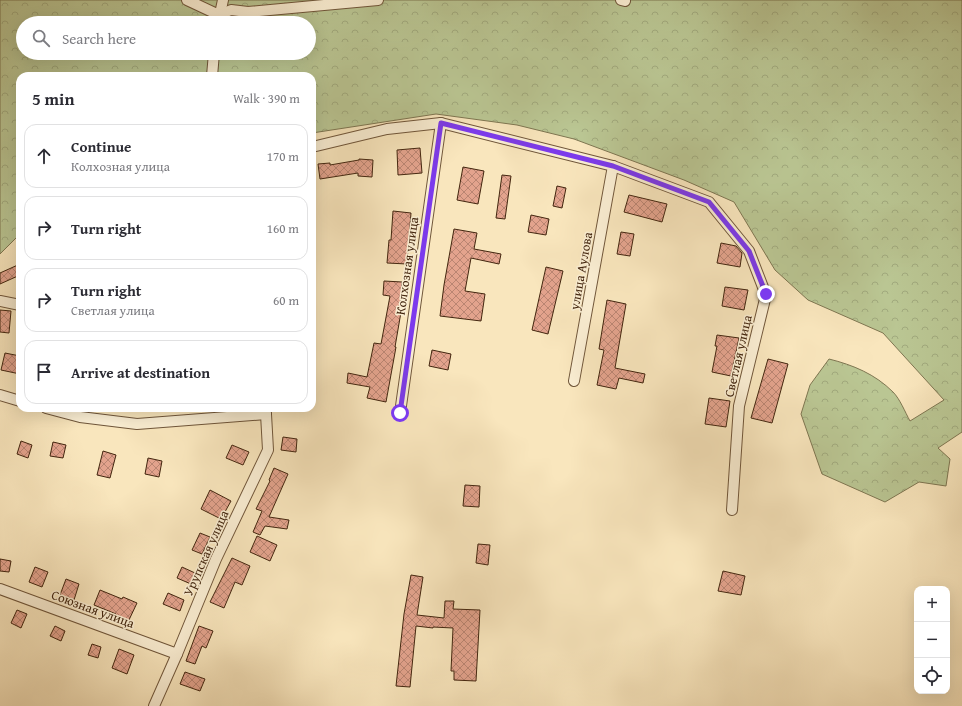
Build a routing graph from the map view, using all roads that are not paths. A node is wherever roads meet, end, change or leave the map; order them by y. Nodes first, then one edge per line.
1 (187, 0) edge
2 (223, 0) edge
3 (378, 0) edge
4 (213, 16) edge
5 (219, 16) edge
6 (222, 16) edge
7 (213, 60) edge
8 (212, 72) edge
9 (441, 123) junction
10 (316, 146) edge
11 (613, 166) junction
12 (0, 301) edge
13 (16, 304) edge
14 (574, 381) dead end
15 (0, 395) edge
16 (16, 400) edge
17 (61, 412) edge
18 (255, 412) edge
19 (265, 412) edge
20 (400, 413) dead end
21 (732, 510) dead end
22 (0, 589) edge
23 (177, 654) junction
24 (154, 706) edge

1 - 4 street
2 - 5 street
3 - 6 street
7 - 8 street
9 - 10 street
9 - 11 street
9 - 20 street, Колхозная улица
11 - 14 street, улица Аулова
11 - 21 street, Светлая улица
12 - 13 street
15 - 16 street
17 - 18 street
19 - 23 street, Урупская улица
22 - 23 street, Союзная улица
23 - 24 street, Урупская улица

